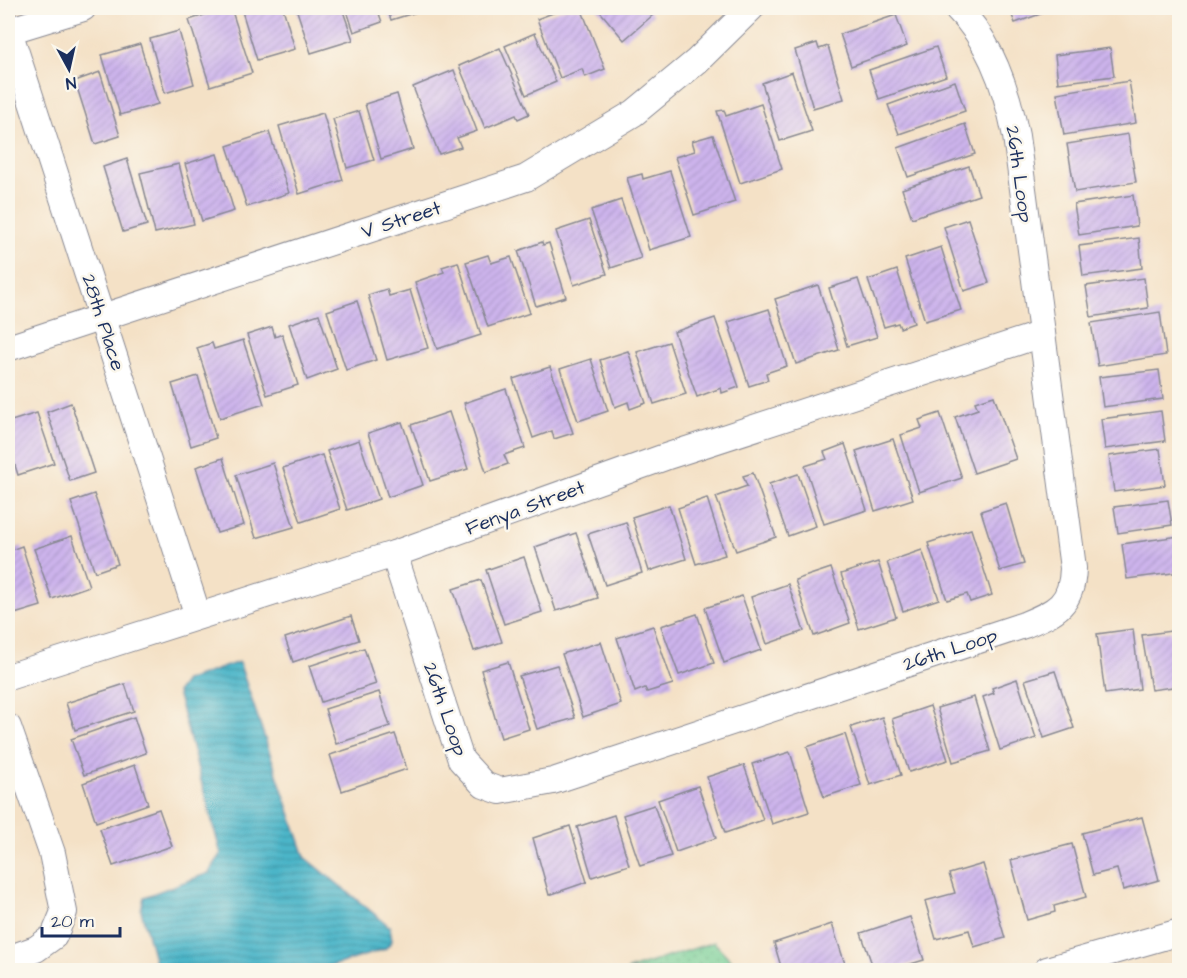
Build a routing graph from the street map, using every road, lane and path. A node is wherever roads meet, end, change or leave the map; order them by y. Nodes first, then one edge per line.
1 (83, 8) edge
2 (751, 8) edge
3 (957, 8) edge
4 (8, 30) edge
5 (103, 317) junction
6 (1041, 334) junction
7 (8, 348) edge
8 (394, 554) junction
9 (198, 616) junction
10 (8, 677) edge
11 (8, 727) edge
12 (1179, 932) edge
13 (8, 959) edge
14 (1047, 970) edge

1 - 4 street
2 - 5 street, V Street
3 - 6 street, 26th Loop
4 - 5 street, 28th Place
5 - 7 street, V Street
5 - 9 street, 28th Place
6 - 8 street, Fenya Street
6 - 8 street, 26th Loop
8 - 9 street, Fenya Street
9 - 10 street, Fenya Street
11 - 13 street
12 - 14 street

